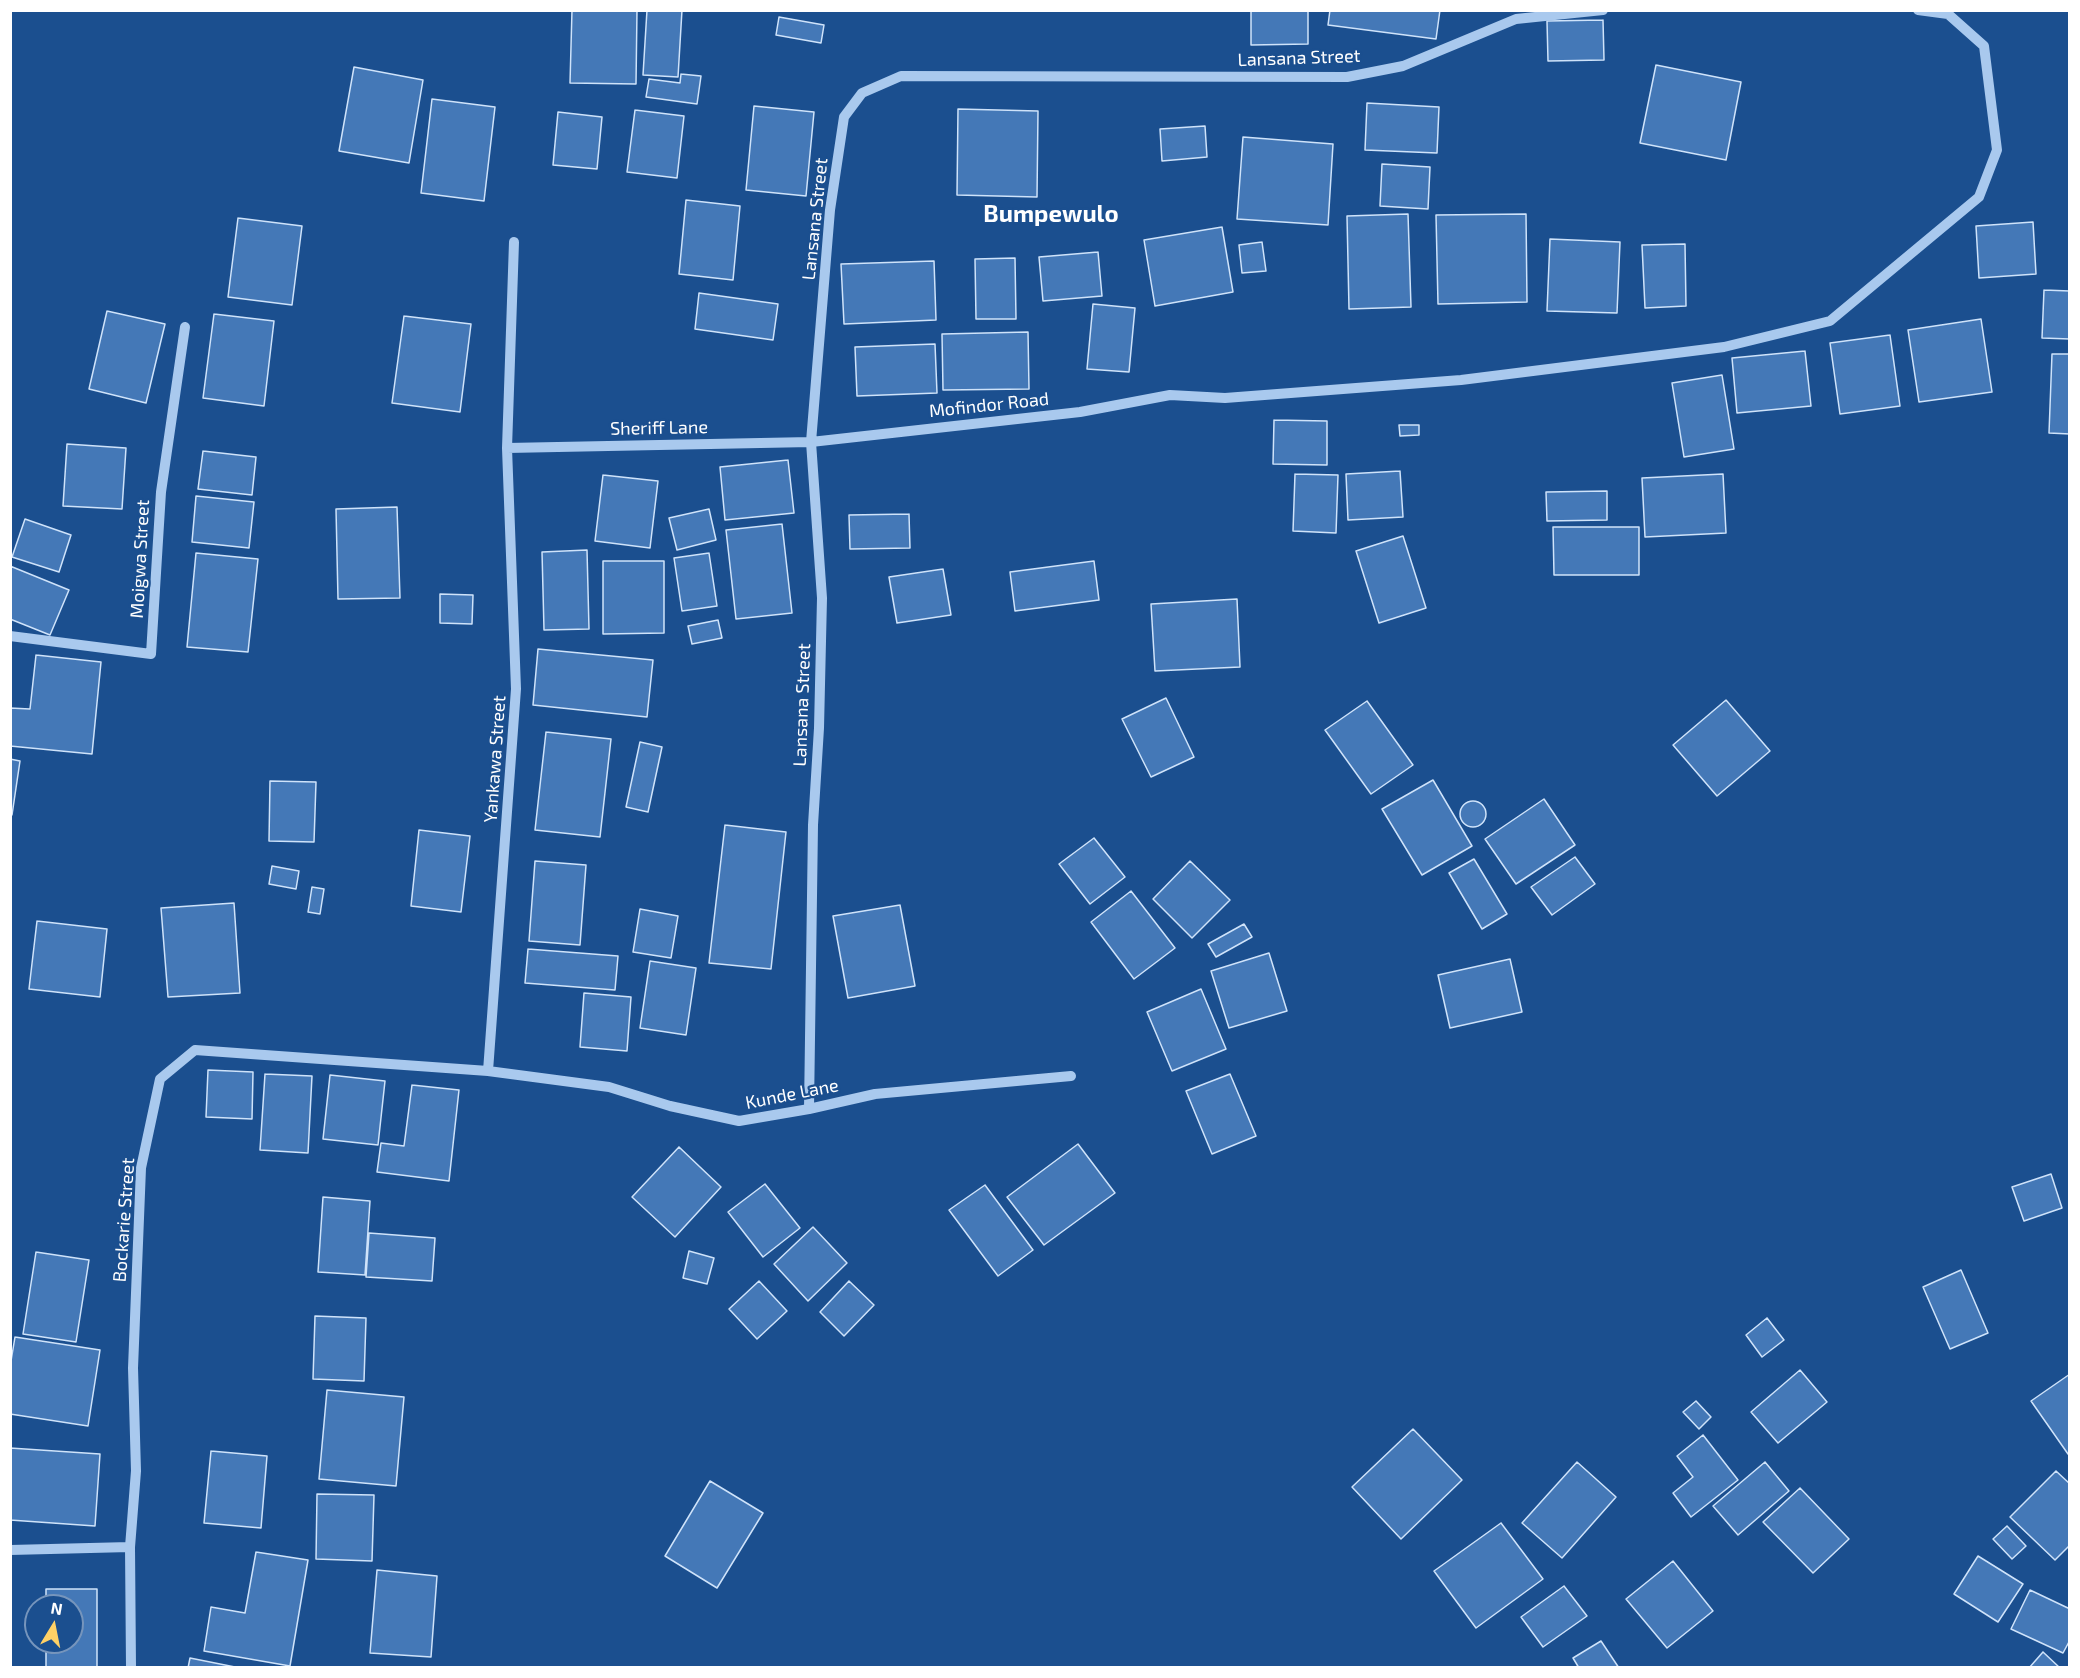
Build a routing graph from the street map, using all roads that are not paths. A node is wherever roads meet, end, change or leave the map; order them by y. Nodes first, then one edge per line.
1 (1603, 10) edge
2 (1918, 10) edge
3 (514, 242) dead end
4 (186, 327) dead end
5 (811, 442) junction
6 (507, 448) junction
7 (10, 636) edge
8 (488, 1071) junction
9 (1071, 1076) dead end
10 (809, 1109) junction
11 (130, 1547) junction
12 (10, 1550) edge
13 (131, 1668) edge

1 - 5 street, Lansana Street
2 - 5 street, Mofindor Road
3 - 6 street, Yankawa Street
4 - 7 street, Moigwa Street
5 - 6 street, Sheriff Lane
5 - 10 street, Lansana Street
6 - 8 street, Yankawa Street
8 - 10 street, Kunde Lane
8 - 11 street, Bockarie Street
9 - 10 street, Kunde Lane
11 - 12 street
11 - 13 street, Bockarie Street

